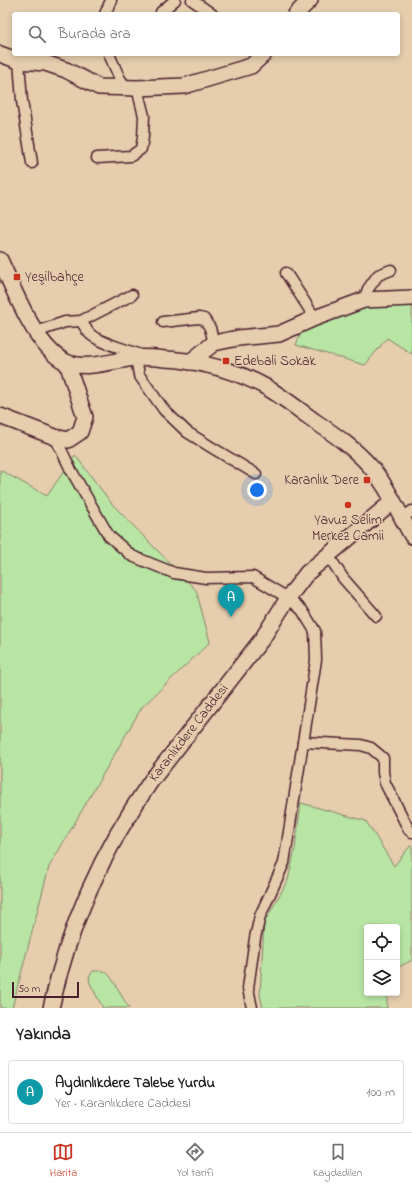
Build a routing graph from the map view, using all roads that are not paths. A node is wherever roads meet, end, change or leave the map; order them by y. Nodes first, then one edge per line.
1 (111, 0) edge
2 (175, 0) edge
3 (192, 0) edge
4 (310, 0) edge
5 (107, 12) edge
6 (161, 12) dead end
7 (209, 12) edge
8 (298, 12) edge
9 (0, 54) edge
10 (110, 56) edge
11 (260, 56) edge
12 (27, 59) edge
13 (132, 88) junction
14 (97, 158) dead end
15 (32, 163) dead end
16 (0, 260) edge
17 (391, 270) dead end
18 (286, 273) dead end
19 (132, 295) dead end
20 (412, 298) edge
21 (364, 300) junction
22 (315, 318) junction
23 (81, 321) junction
24 (163, 322) dead end
25 (36, 332) junction
26 (214, 343) junction
27 (142, 358) junction
28 (190, 362) junction
29 (67, 363) junction
30 (0, 416) edge
31 (61, 438) junction
32 (256, 474) dead end
33 (393, 501) junction
34 (407, 515) edge
35 (412, 536) edge
36 (328, 555) junction
37 (288, 598) junction
38 (376, 616) dead end
39 (303, 742) junction
40 (412, 832) edge
41 (51, 1008) edge
42 (252, 1008) edge

1 - 5 street
2 - 6 street
3 - 7 street
4 - 8 street
9 - 12 street
10 - 13 street
11 - 13 street
12 - 13 street
12 - 15 street
13 - 14 street
16 - 25 street
17 - 21 street
18 - 22 street
19 - 23 street
20 - 21 street
21 - 22 street
22 - 26 street
23 - 25 street
23 - 27 street
24 - 26 street
25 - 29 street
26 - 28 street
27 - 28 street
27 - 29 street
27 - 32 street
28 - 33 street
29 - 31 street
30 - 31 street
31 - 37 street
33 - 34 street
33 - 36 street, Karanlıkdere Caddesi
34 - 35 street
36 - 37 street, Karanlıkdere Caddesi
36 - 38 street
37 - 39 street
37 - 41 street, Karanlıkdere Caddesi
39 - 40 street
39 - 42 street

